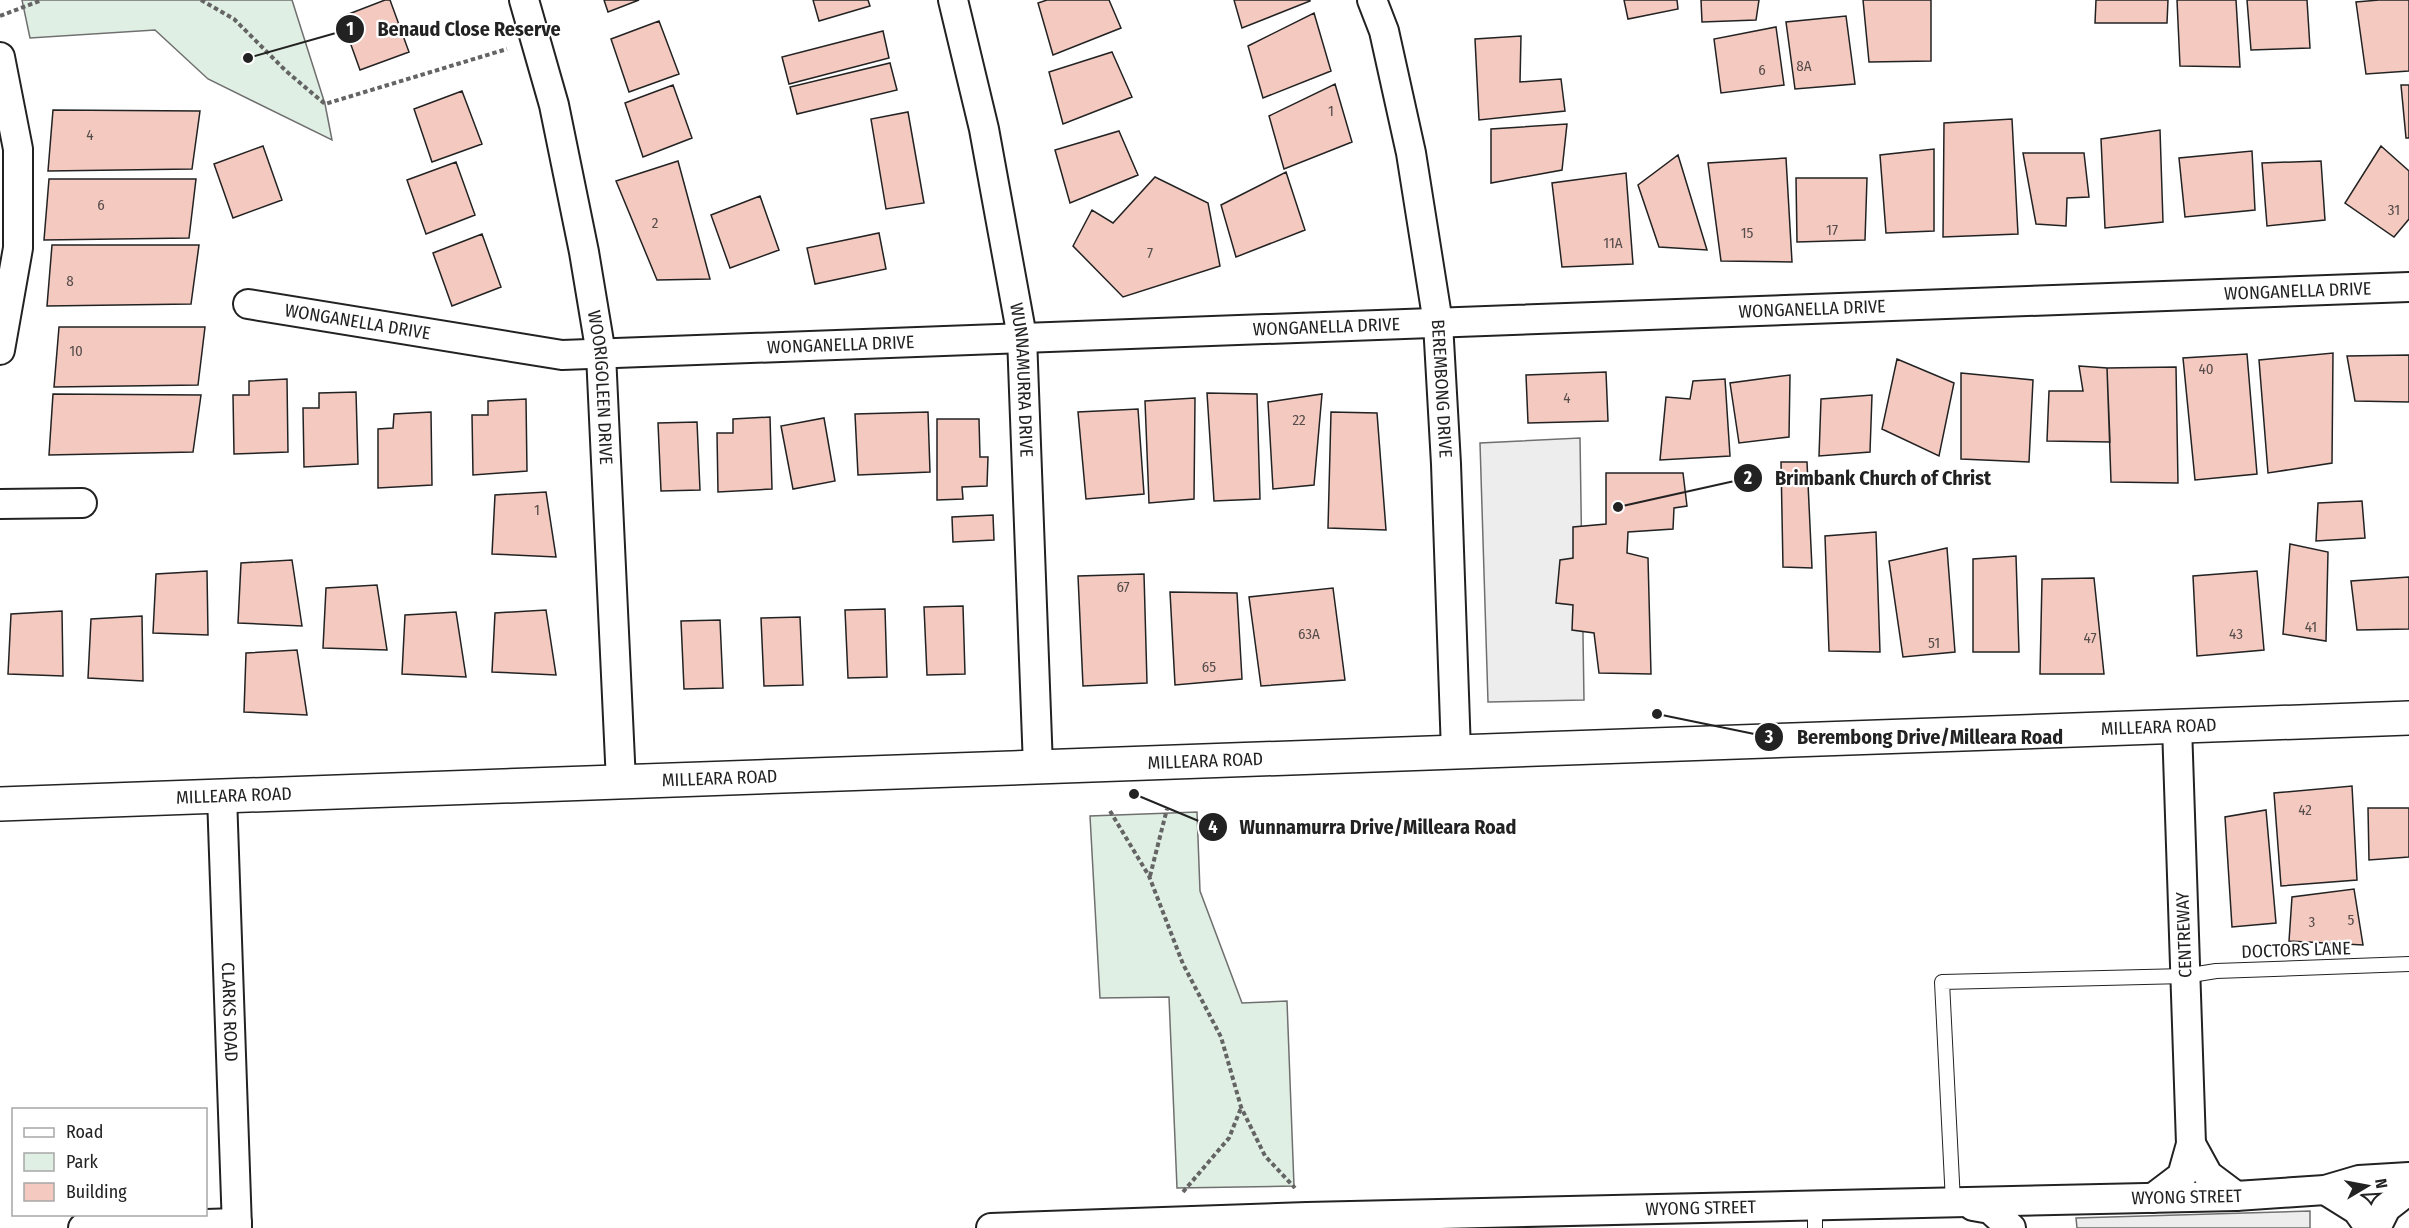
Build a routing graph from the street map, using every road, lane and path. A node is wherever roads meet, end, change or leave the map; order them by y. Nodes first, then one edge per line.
1 (42, 0) edge
2 (201, 0) edge
3 (524, 0) edge
4 (953, 0) edge
5 (1372, 0) edge
6 (1384, 0) edge
7 (0, 16) edge
8 (1384, 31) junction
9 (501, 51) dead end
10 (0, 57) edge
11 (2409, 287) edge
12 (248, 304) dead end
13 (1438, 323) junction
14 (1022, 337) junction
15 (0, 350) edge
16 (601, 354) junction
17 (82, 503) dead end
18 (0, 504) edge
19 (2409, 718) edge
20 (2177, 726) junction
21 (1456, 752) junction
22 (1038, 767) junction
23 (621, 782) junction
24 (222, 796) junction
25 (0, 804) edge
26 (1167, 809) dead end
27 (1110, 811) dead end
28 (1149, 876) junction
29 (2409, 964) edge
30 (2185, 976) junction
31 (1241, 1107) junction
32 (2191, 1144) junction
33 (2409, 1177) edge
34 (1295, 1188) dead end
35 (2325, 1190) junction
36 (2409, 1190) edge
37 (1183, 1192) dead end
38 (2236, 1196) junction
39 (2153, 1198) junction
40 (2060, 1201) junction
41 (1953, 1202) junction
42 (1815, 1218) edge
43 (237, 1225) edge
44 (83, 1228) edge
45 (991, 1228) edge
46 (2011, 1228) edge
47 (2027, 1228) edge
48 (2370, 1228) edge
49 (2376, 1228) edge

1 - 7 path
2 - 9 path
3 - 16 street, WOORIGOLEEN DRIVE
4 - 14 street, WUNNAMURRA DRIVE
5 - 8 street, BEREMBONG DRIVE
6 - 8 street, BEREMBONG DRIVE
8 - 13 street, BEREMBONG DRIVE
10 - 15 street
11 - 13 street, WONGANELLA DRIVE
12 - 16 street, WONGANELLA DRIVE
13 - 14 street, WONGANELLA DRIVE
13 - 21 street, BEREMBONG DRIVE
14 - 16 street, WONGANELLA DRIVE
14 - 22 street, WUNNAMURRA DRIVE
16 - 23 street, WOORIGOLEEN DRIVE
17 - 18 street
19 - 20 main road, MILLEARA ROAD
20 - 21 main road, MILLEARA ROAD
20 - 30 street, CENTREWAY
21 - 22 main road, MILLEARA ROAD
22 - 23 main road, MILLEARA ROAD
23 - 24 main road, MILLEARA ROAD
24 - 25 main road, MILLEARA ROAD
24 - 43 street, CLARKS ROAD
26 - 28 path
27 - 28 path
28 - 31 path
29 - 30 lane, DOCTORS LANE
30 - 32 street, CENTREWAY
30 - 41 lane, DOCTORS LANE
31 - 34 path
31 - 37 path
32 - 38 street, CENTREWAY
32 - 39 street, CENTREWAY
33 - 35 street, WYONG STREET
35 - 38 street, WYONG STREET
35 - 48 street
36 - 49 street
38 - 39 street, WYONG STREET
39 - 40 street, WYONG STREET
40 - 41 street, WYONG STREET
40 - 47 street
41 - 42 street, WYONG STREET
41 - 46 street
42 - 45 street, WYONG STREET
43 - 44 street

